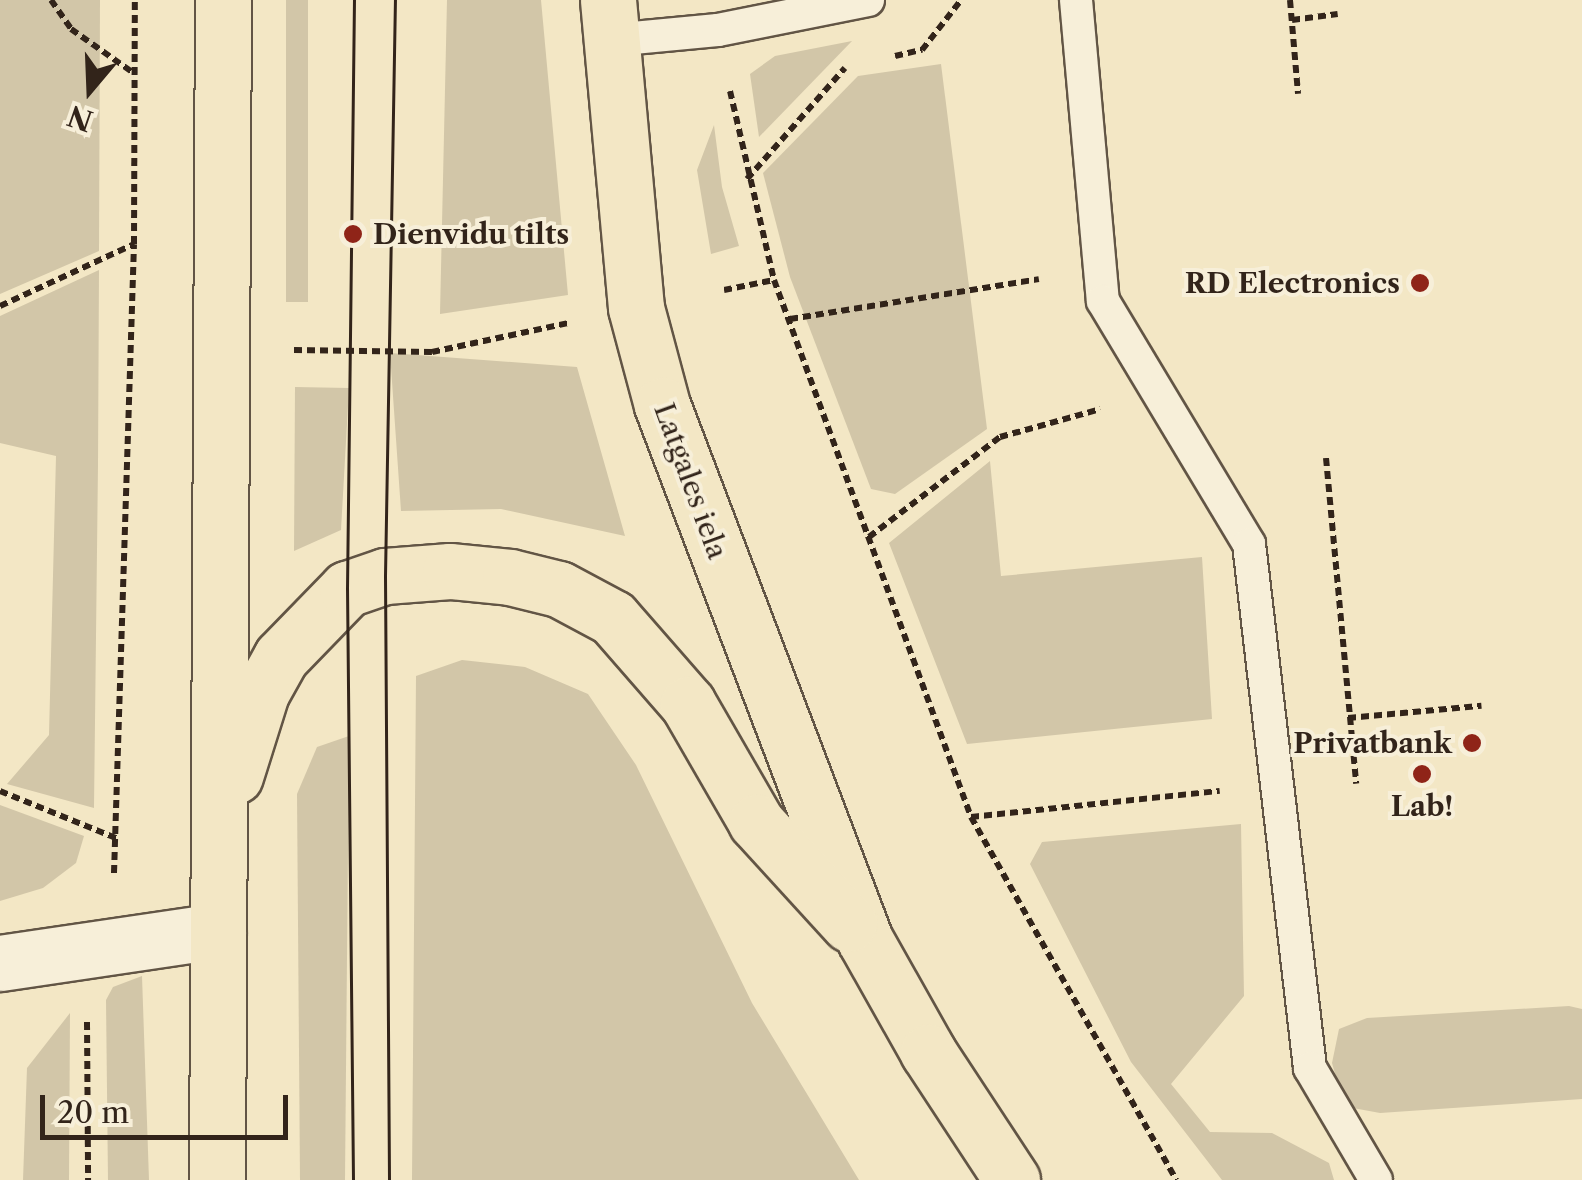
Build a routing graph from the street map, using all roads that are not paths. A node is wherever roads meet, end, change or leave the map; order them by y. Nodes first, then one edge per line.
1 (223, 0) edge
2 (868, 0) edge
3 (1076, 0) edge
4 (610, 20) edge
5 (219, 829) junction
6 (218, 931) junction
7 (866, 940) junction
8 (0, 963) edge
9 (217, 1180) edge
10 (1012, 1180) edge
11 (1376, 1180) edge

1 - 5 highway, Latgales iela
2 - 4 lane
3 - 11 lane
4 - 7 highway, Latgales iela
5 - 6 highway, Latgales iela
5 - 7 highway, Latgales iela
6 - 8 street
6 - 9 highway, Latgales iela
7 - 10 highway, Latgales iela

